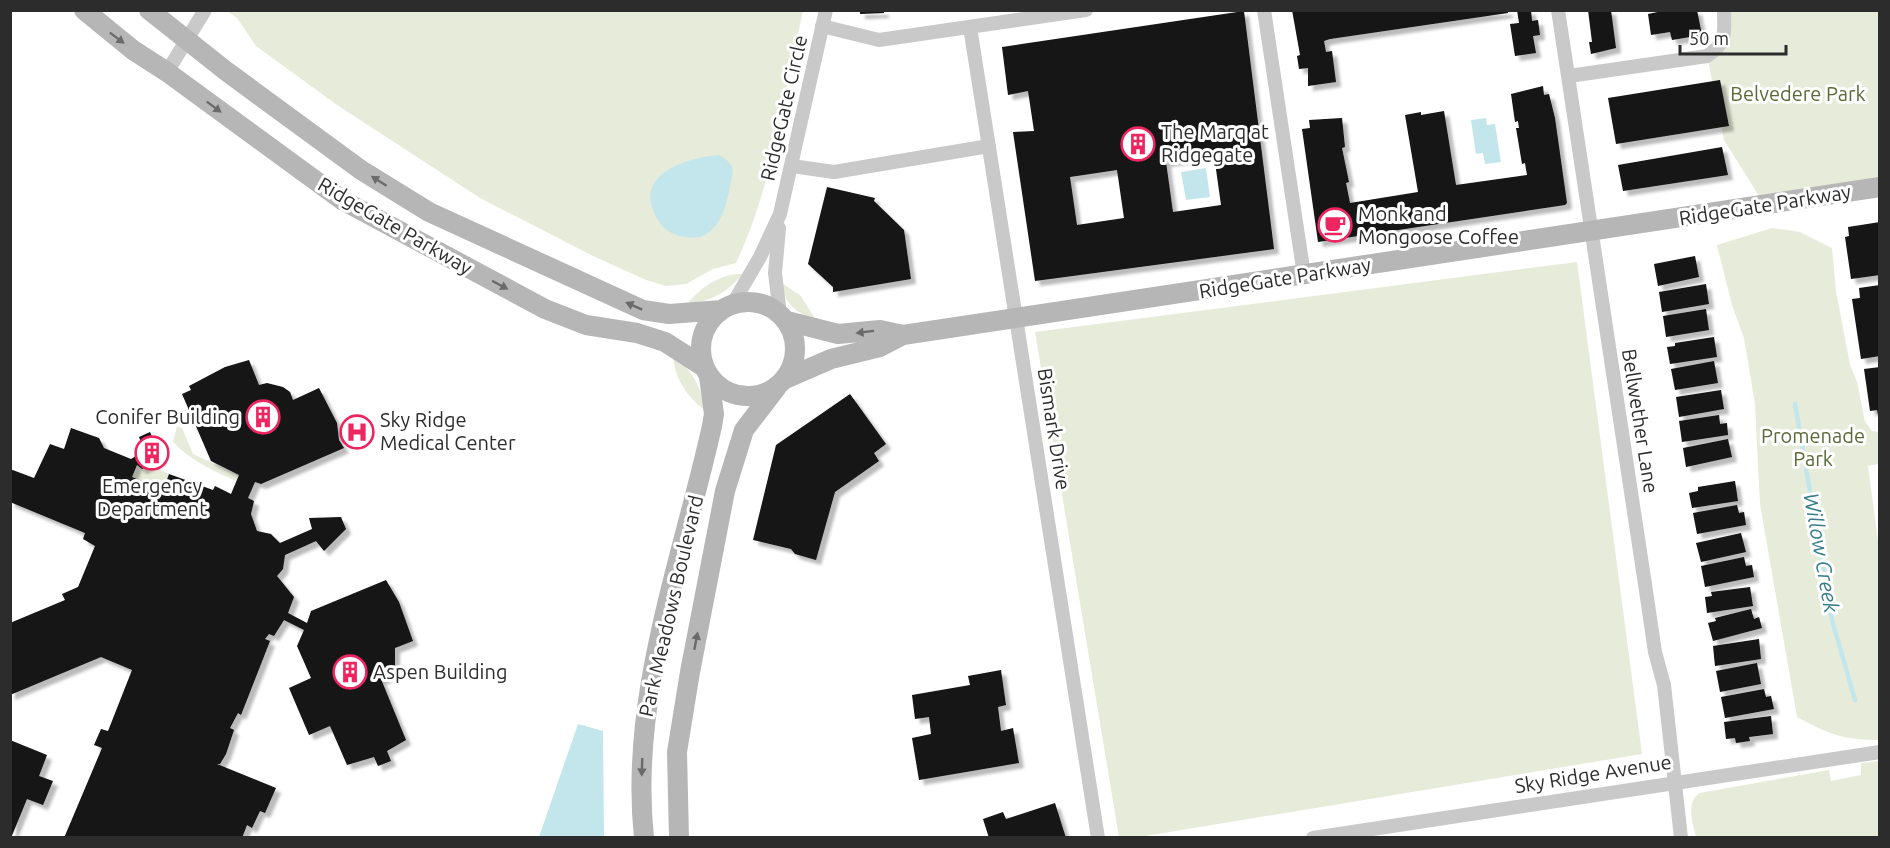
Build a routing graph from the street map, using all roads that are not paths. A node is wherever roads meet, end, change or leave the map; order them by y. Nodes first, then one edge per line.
1 (84, 10) edge
2 (149, 10) edge
3 (205, 10) edge
4 (826, 10) edge
5 (1086, 10) edge
6 (1264, 10) edge
7 (1558, 10) edge
8 (1724, 10) edge
9 (822, 26) junction
10 (970, 27) junction
11 (187, 42) junction
12 (168, 72) junction
13 (1569, 76) junction
14 (989, 146) junction
15 (792, 166) junction
16 (1880, 187) edge
17 (780, 214) junction
18 (1593, 232) junction
19 (1304, 275) junction
20 (727, 307) junction
21 (783, 318) junction
22 (1017, 319) junction
23 (903, 335) junction
24 (707, 372) junction
25 (781, 383) junction
26 (1880, 752) edge
27 (1675, 781) junction
28 (644, 837) edge
29 (679, 837) edge
30 (1098, 837) edge
31 (1313, 837) edge
32 (1681, 837) edge

1 -> 12 main road, RidgeGate Parkway
2 - 11 main road, RidgeGate Parkway
3 - 11 street
4 - 9 street, RidgeGate Circle
5 - 10 street
6 - 19 street
7 - 13 street, Bellwether Lane
8 - 13 street
9 - 10 street
9 - 15 street, RidgeGate Circle
10 - 14 street, Bismark Drive
11 - 12 street
20 -> 11 main road, RidgeGate Parkway
12 -> 24 main road, RidgeGate Parkway
13 - 18 street, Bellwether Lane
14 - 15 street
14 - 22 street, Bismark Drive
15 - 17 street, RidgeGate Circle
16 - 18 main road, RidgeGate Parkway
17 - 20 street, RidgeGate Circle
17 - 21 street, RidgeGate Circle
18 - 19 main road, RidgeGate Parkway
18 - 27 street, Bellwether Lane
19 - 22 main road, RidgeGate Parkway
20 - 21 main road, RidgeGate Parkway
20 - 24 main road
23 -> 21 main road, RidgeGate Parkway
21 - 25 main road
22 - 23 main road, RidgeGate Parkway
22 - 30 street, Bismark Drive
23 - 25 main road, RidgeGate Parkway
24 - 25 main road, RidgeGate Parkway
24 -> 28 main road, Park Meadows Boulevard
29 -> 25 main road, Park Meadows Boulevard
26 - 27 street, Sky Ridge Avenue
27 - 31 street, Sky Ridge Avenue
27 - 32 street, Bellwether Lane

